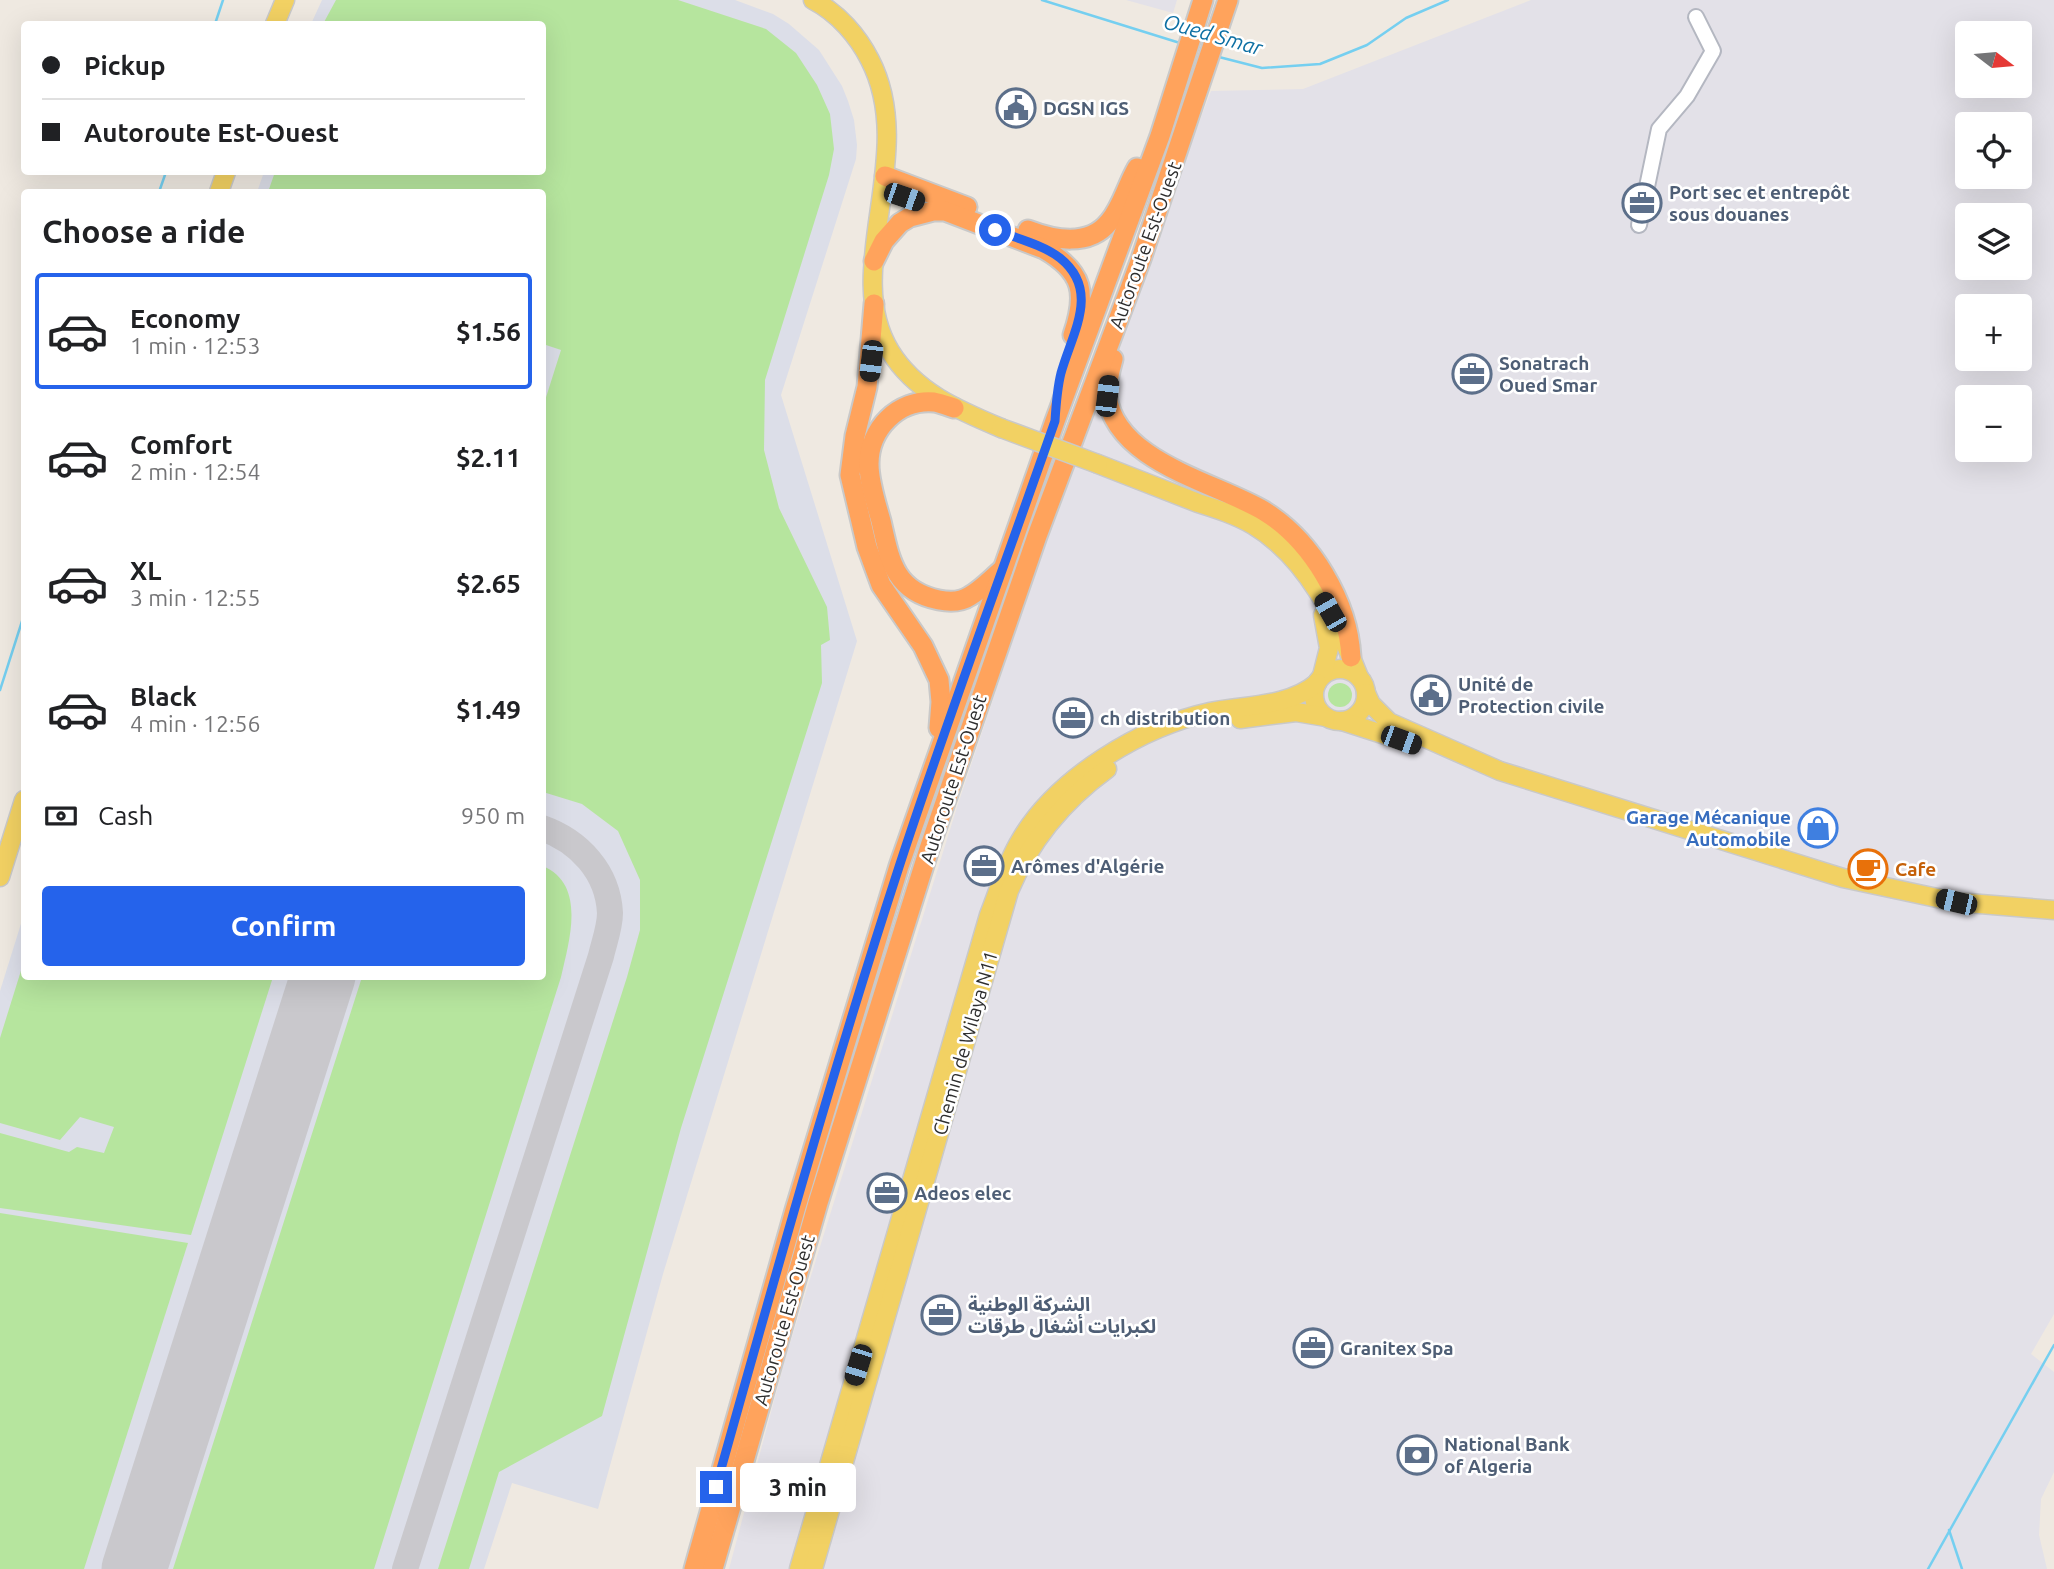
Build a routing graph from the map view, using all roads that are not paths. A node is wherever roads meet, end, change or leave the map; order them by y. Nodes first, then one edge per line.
1 (285, 0) edge
2 (813, 0) edge
3 (1203, 0) edge
4 (1228, 0) edge
5 (1696, 17) dead end
6 (276, 21) edge
7 (1160, 136) junction
8 (885, 183) junction
9 (945, 211) junction
10 (1639, 225) dead end
11 (1141, 259) junction
12 (874, 261) junction
13 (874, 304) junction
14 (954, 408) junction
15 (1055, 421) junction
16 (1004, 568) junction
17 (1311, 582) junction
18 (1351, 657) junction
19 (1320, 680) junction
20 (1363, 685) junction
21 (1334, 719) junction
22 (1484, 765) junction
23 (929, 779) junction
24 (21, 810) edge
25 (0, 877) edge
26 (2054, 910) edge
27 (694, 1569) edge
28 (713, 1569) edge
29 (799, 1569) edge
30 (813, 1569) edge

1 - 6 main road
2 - 8 main road
3 - 7 highway, Autoroute Est-Ouest
4 - 11 highway, Autoroute Est-Ouest
5 - 10 street
7 - 8 highway
7 - 15 highway, Autoroute Est-Ouest
8 - 9 highway
8 - 12 main road
9 - 12 highway
9 - 15 highway
11 - 18 highway
11 - 28 highway, Autoroute Est-Ouest
12 - 13 main road
13 - 14 main road
13 - 23 highway
14 - 16 highway
14 - 17 main road, bridge
15 - 16 highway, Autoroute Est-Ouest
16 - 23 highway, Autoroute Est-Ouest
17 - 18 main road
17 - 19 main road
18 - 20 main road
19 - 20 main road
19 - 21 main road
19 - 29 main road
20 - 21 main road
20 - 22 main road
21 - 22 main road, Chemin de Wilaya N11
21 - 30 main road, Chemin de Wilaya N11
22 - 26 main road
23 - 27 highway, Autoroute Est-Ouest
24 - 25 main road

